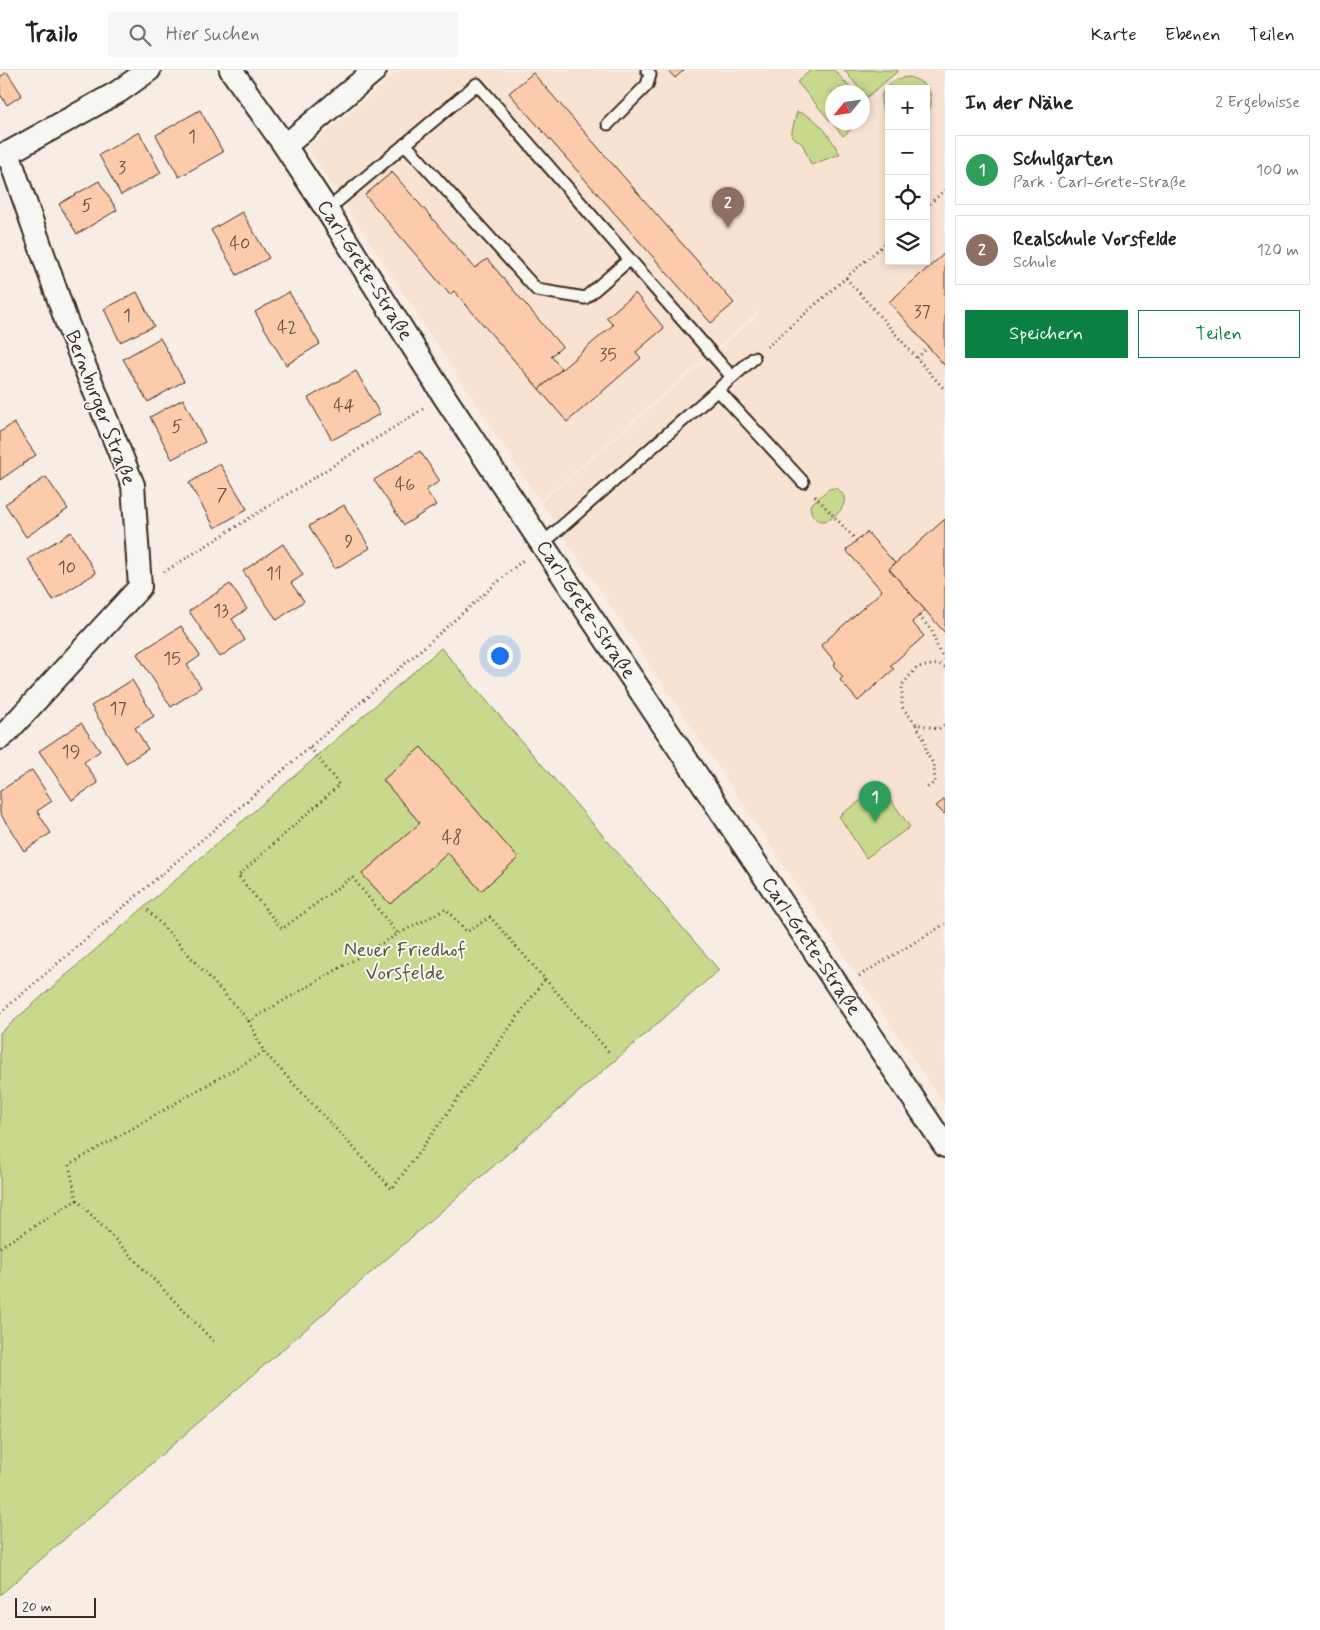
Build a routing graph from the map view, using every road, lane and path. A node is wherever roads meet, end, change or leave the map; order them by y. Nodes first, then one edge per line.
1 (149, 70) edge
2 (231, 70) edge
3 (375, 70) edge
4 (647, 70) edge
5 (608, 124) dead end
6 (405, 144) junction
7 (285, 146) junction
8 (4, 154) edge
9 (945, 190) edge
10 (930, 203) edge
11 (327, 210) junction
12 (885, 244) edge
13 (629, 260) junction
14 (846, 278) junction
15 (928, 347) dead end
16 (754, 358) joint
17 (917, 358) junction
18 (732, 377) junction
19 (718, 390) junction
20 (945, 390) edge
21 (444, 396) junction
22 (803, 482) joint
23 (857, 541) dead end
24 (542, 544) junction
25 (140, 587) junction
26 (919, 616) dead end
27 (945, 659) edge
28 (945, 667) edge
29 (916, 724) junction
30 (945, 725) edge
31 (2, 732) edge
32 (310, 747) junction
33 (925, 789) dead end
34 (148, 910) dead end
35 (945, 924) edge
36 (398, 934) junction
37 (545, 979) junction
38 (840, 988) junction
39 (0, 1013) edge
40 (249, 1022) junction
41 (264, 1052) junction
42 (609, 1052) dead end
43 (945, 1146) edge
44 (77, 1200) junction
45 (0, 1247) edge
46 (214, 1342) dead end

1 - 8 street
2 - 7 street, Carl-Grete-Straße
3 - 7 street
4 - 5 lane
6 - 11 lane
6 - 13 lane
6 - 13 lane
7 - 11 street, Carl-Grete-Straße
8 - 25 street, Bernburger Straße
9 - 10 path
11 - 21 street, Carl-Grete-Straße
12 - 14 path
13 - 18 lane
14 - 16 path
14 - 17 path
15 - 17 path
16 - 18 lane
17 - 20 path
18 - 19 lane
19 - 22 lane
19 - 24 lane
21 - 24 street, Carl-Grete-Straße
21 - 25 path
22 - 23 path
24 - 32 path
24 - 38 street, Carl-Grete-Straße
25 - 31 street
26 - 27 path
28 - 29 path
29 - 30 path
29 - 33 path
32 - 36 path
32 - 39 path
34 - 40 path
35 - 38 path
36 - 37 path
36 - 40 path
37 - 41 path
37 - 42 path
38 - 43 street, Carl-Grete-Straße
40 - 41 path
41 - 44 path
44 - 45 path
44 - 46 path

